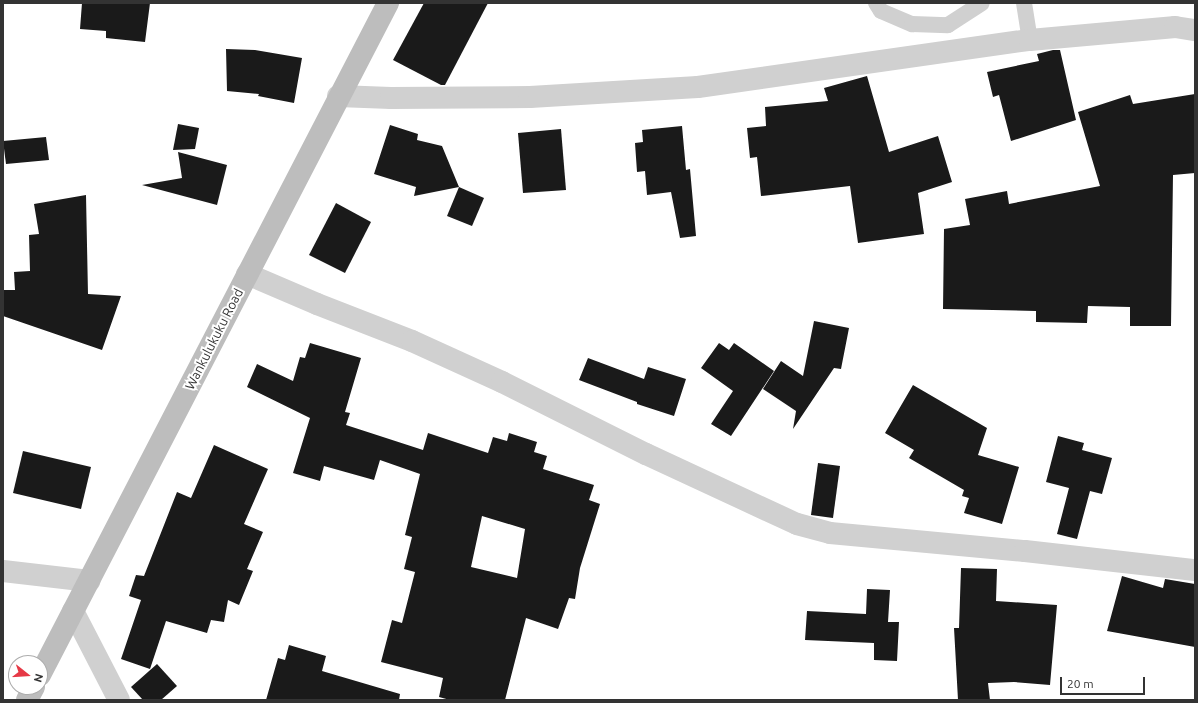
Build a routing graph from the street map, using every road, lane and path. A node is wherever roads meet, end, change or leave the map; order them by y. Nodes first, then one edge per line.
1 (388, 3) edge
2 (876, 3) edge
3 (982, 3) edge
4 (1024, 3) edge
5 (1195, 30) edge
6 (1030, 40) junction
7 (338, 96) junction
8 (247, 274) junction
9 (1195, 570) edge
10 (3, 571) edge
11 (89, 581) junction
12 (73, 611) junction
13 (48, 659) edge
14 (119, 700) edge

1 - 7 main road, Wankulukuku Road
2 - 3 lane
4 - 6 lane
5 - 6 street
6 - 7 street
7 - 8 main road, Wankulukuku Road
8 - 9 street
8 - 11 main road, Wankulukuku Road
10 - 11 street
11 - 12 main road, Wankulukuku Road
12 - 13 main road, Wankulukuku Road
12 - 14 street

